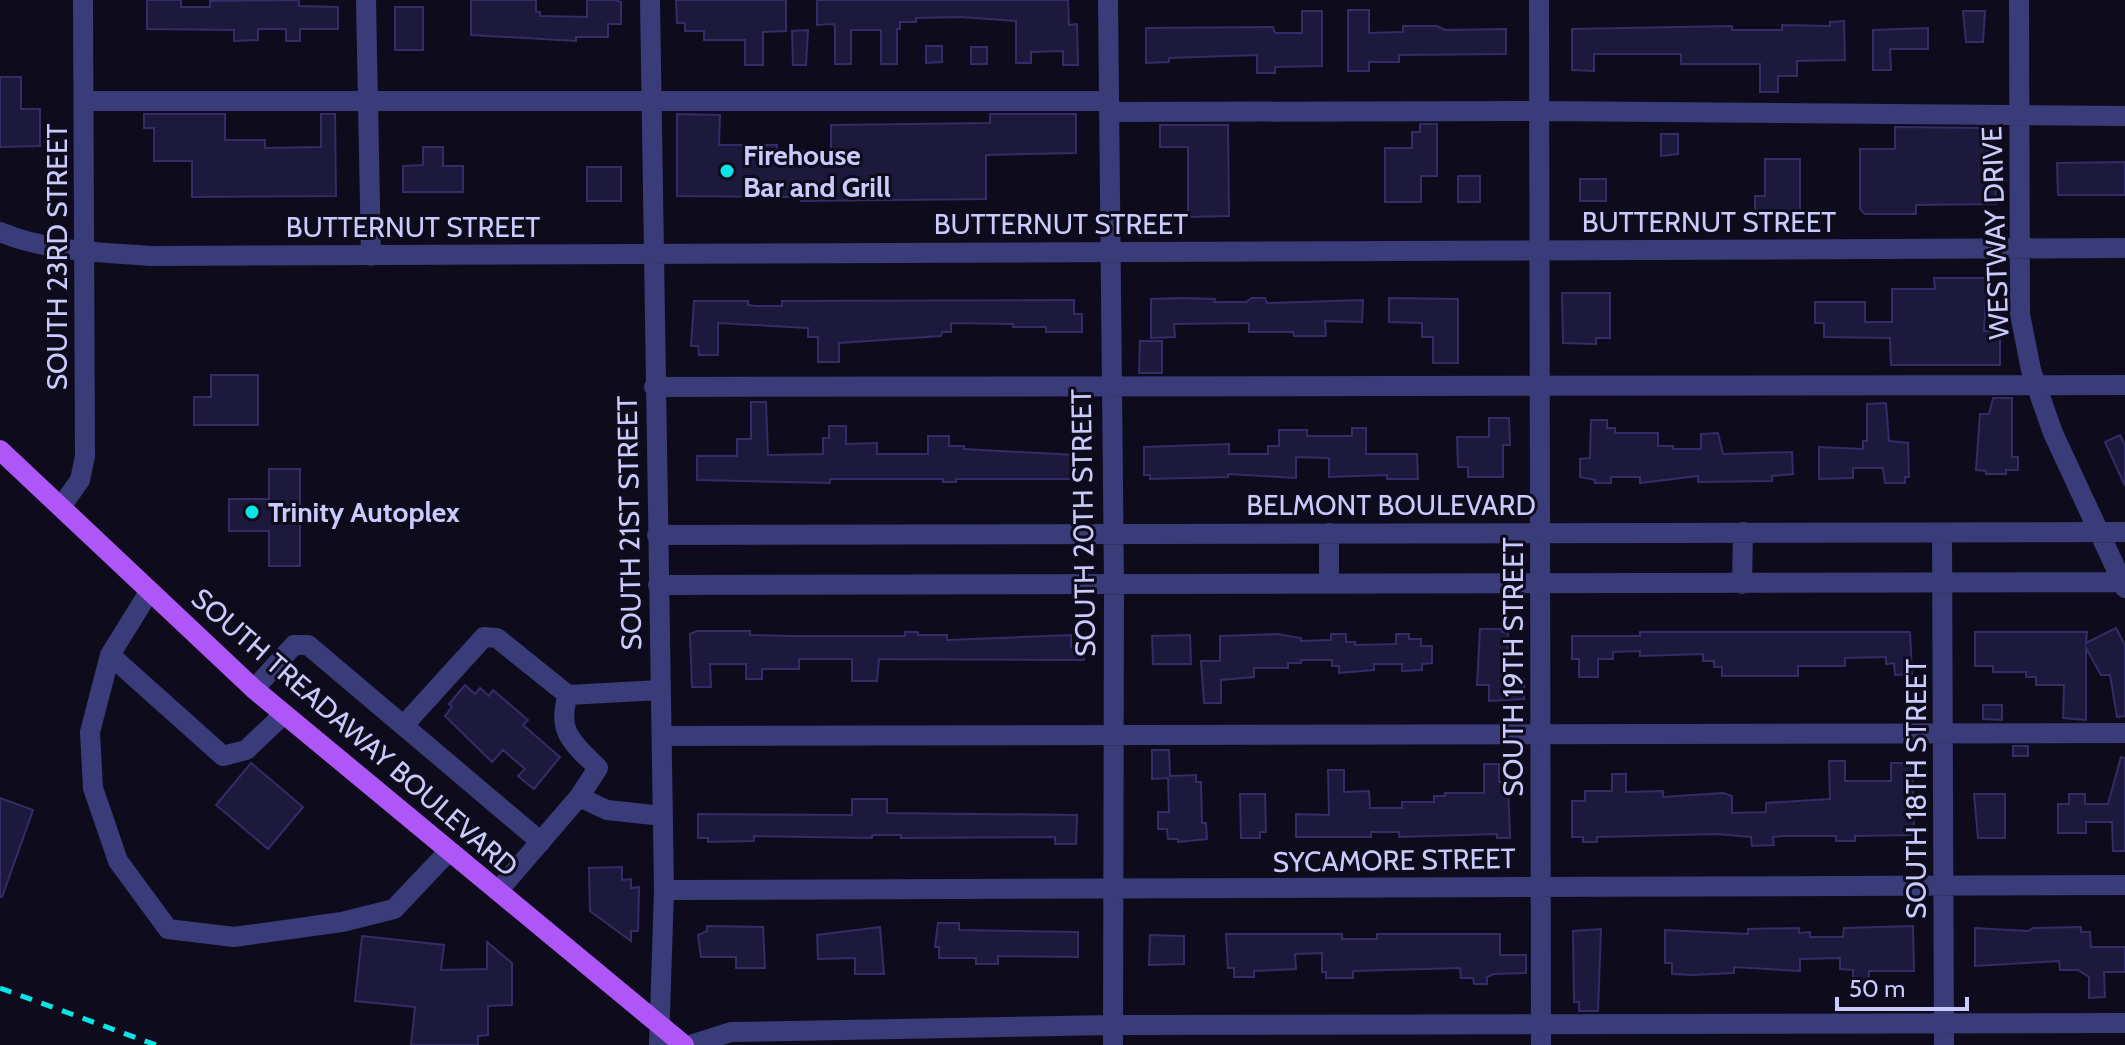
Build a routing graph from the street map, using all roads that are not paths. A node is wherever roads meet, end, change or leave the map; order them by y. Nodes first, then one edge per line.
1 (83, 0) edge
2 (366, 0) edge
3 (650, 0) edge
4 (1108, 0) edge
5 (1539, 0) edge
6 (2019, 0) edge
7 (85, 101) junction
8 (651, 102) junction
9 (368, 103) junction
10 (1109, 107) junction
11 (1539, 111) junction
12 (2018, 115) junction
13 (2125, 116) edge
14 (0, 232) edge
15 (0, 240) edge
16 (26, 243) junction
17 (2018, 248) junction
18 (2125, 248) edge
19 (86, 251) junction
20 (1109, 251) junction
21 (1539, 251) junction
22 (652, 254) junction
23 (371, 256) junction
24 (2036, 385) junction
25 (2125, 385) edge
26 (1110, 386) junction
27 (1540, 386) junction
28 (654, 387) junction
29 (0, 450) edge
30 (61, 507) junction
31 (1540, 532) junction
32 (1743, 532) junction
33 (2096, 532) junction
34 (2125, 532) edge
35 (1329, 533) junction
36 (1942, 533) junction
37 (1113, 534) junction
38 (657, 535) junction
39 (1944, 583) junction
40 (1114, 584) junction
41 (1329, 584) junction
42 (1540, 584) junction
43 (1742, 584) junction
44 (2124, 584) edge
45 (658, 585) junction
46 (149, 592) junction
47 (110, 655) junction
48 (254, 689) junction
49 (660, 690) junction
50 (568, 695) junction
51 (284, 714) junction
52 (404, 725) junction
53 (1541, 731) junction
54 (1944, 732) junction
55 (2125, 733) edge
56 (662, 736) junction
57 (1111, 737) junction
58 (579, 797) junction
59 (663, 816) junction
60 (541, 842) junction
61 (449, 851) junction
62 (1944, 885) junction
63 (2125, 885) edge
64 (1541, 886) junction
65 (664, 890) junction
66 (1112, 890) junction
67 (498, 891) junction
68 (1944, 1023) junction
69 (2125, 1023) edge
70 (658, 1024) junction
71 (1113, 1035) edge
72 (1541, 1035) edge
73 (659, 1045) edge
74 (687, 1045) edge
75 (1944, 1045) edge

1 - 7 street, SOUTH 23RD STREET
2 - 9 street
3 - 8 street, SOUTH 21ST STREET
4 - 10 street, SOUTH 20TH STREET
5 - 11 street, SOUTH 19TH STREET
6 - 12 street, WESTWAY DRIVE
7 - 9 street
7 - 19 street, SOUTH 23RD STREET
8 - 9 street
8 - 10 street
8 - 22 street, SOUTH 21ST STREET
9 - 23 street
10 - 11 street
10 - 20 street, SOUTH 20TH STREET
11 - 12 street
11 - 21 street, SOUTH 19TH STREET
12 - 13 street
12 - 17 street, WESTWAY DRIVE
14 - 16 street, BUTTERNUT STREET
15 - 16 street
16 - 19 street, BUTTERNUT STREET
17 - 18 street, BUTTERNUT STREET
17 - 21 street, BUTTERNUT STREET
17 - 24 street, WESTWAY DRIVE
19 - 23 street, BUTTERNUT STREET
19 - 30 street, SOUTH 23RD STREET
20 - 21 street, BUTTERNUT STREET
20 - 22 street, BUTTERNUT STREET
20 - 26 street, SOUTH 20TH STREET
21 - 27 street, SOUTH 19TH STREET
22 - 23 street, BUTTERNUT STREET
22 - 28 street, SOUTH 21ST STREET
24 - 25 street
24 - 27 street
24 - 33 street, WESTWAY DRIVE
26 - 27 street
26 - 28 street
26 - 37 street, SOUTH 20TH STREET
27 - 31 street, SOUTH 19TH STREET
28 - 38 street, SOUTH 21ST STREET
29 - 30 main road, SOUTH TREADAWAY BOULEVARD
30 - 46 main road, SOUTH TREADAWAY BOULEVARD
31 - 32 street, BELMONT BOULEVARD
31 - 35 street, BELMONT BOULEVARD
31 - 42 street, SOUTH 19TH STREET
32 - 36 street, BELMONT BOULEVARD
32 - 43 street
33 - 34 street, BELMONT BOULEVARD
33 - 36 street, BELMONT BOULEVARD
33 - 44 street, WESTWAY DRIVE
35 - 37 street, BELMONT BOULEVARD
35 - 41 street
36 - 39 street, SOUTH 18TH STREET
37 - 38 street, BELMONT BOULEVARD
37 - 40 street, SOUTH 20TH STREET
38 - 45 street, SOUTH 21ST STREET
39 - 43 street
39 - 44 street
39 - 54 street, SOUTH 18TH STREET
40 - 41 street
40 - 45 street
40 - 57 street, SOUTH 20TH STREET
41 - 42 street
42 - 43 street
42 - 53 street, SOUTH 19TH STREET
45 - 49 street, SOUTH 21ST STREET
46 - 47 street
46 - 48 main road, SOUTH TREADAWAY BOULEVARD
47 - 51 street
47 - 61 street
48 - 51 main road, SOUTH TREADAWAY BOULEVARD
48 - 52 street
49 - 50 street
49 - 56 street, SOUTH 21ST STREET
50 - 52 street
50 - 58 street
51 - 61 main road, SOUTH TREADAWAY BOULEVARD
52 - 60 street
53 - 54 street
53 - 57 street
53 - 64 street, SOUTH 19TH STREET
54 - 55 street
54 - 62 street, SOUTH 18TH STREET
56 - 57 street
56 - 59 street, SOUTH 21ST STREET
57 - 66 street, SOUTH 20TH STREET
58 - 59 street
58 - 60 street
59 - 65 street, SOUTH 21ST STREET
60 - 67 street
61 - 67 main road, SOUTH TREADAWAY BOULEVARD
62 - 63 street, SYCAMORE STREET
62 - 64 street, SYCAMORE STREET
62 - 68 street, SOUTH 18TH STREET
64 - 66 street, SYCAMORE STREET
64 - 72 street, SOUTH 19TH STREET
65 - 66 street, SYCAMORE STREET
65 - 70 street, SOUTH 21ST STREET
66 - 71 street, SOUTH 20TH STREET
67 - 70 main road, SOUTH TREADAWAY BOULEVARD
68 - 69 street
68 - 72 street
68 - 75 street, SOUTH 18TH STREET
70 - 73 street, SOUTH 21ST STREET
70 - 74 main road, SOUTH TREADAWAY BOULEVARD
71 - 72 street
71 - 74 street

